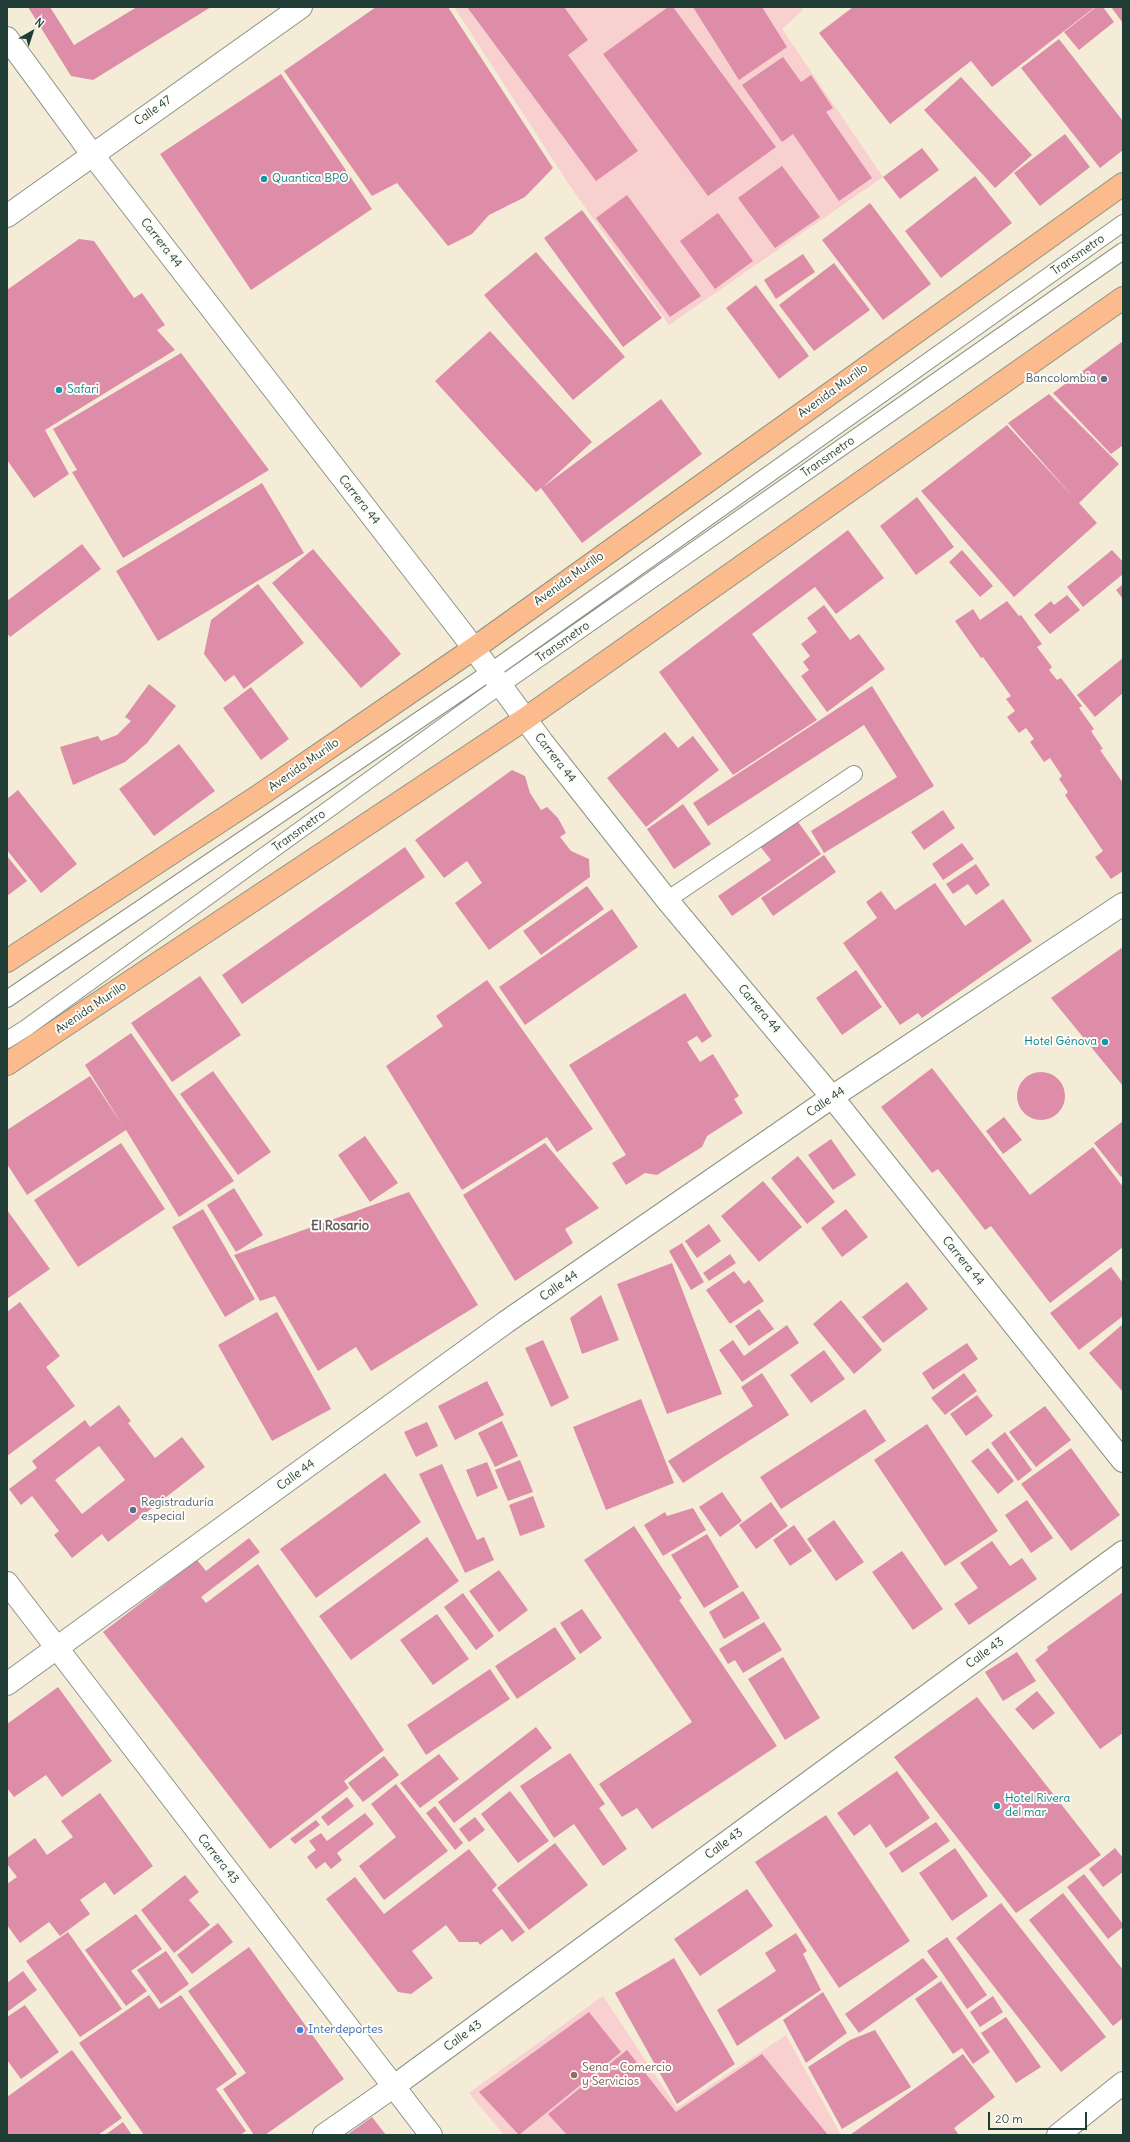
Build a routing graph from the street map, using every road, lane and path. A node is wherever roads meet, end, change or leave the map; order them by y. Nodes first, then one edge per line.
1 (301, 7) edge
2 (7, 38) edge
3 (92, 154) junction
4 (1123, 184) edge
5 (7, 216) edge
6 (1123, 223) edge
7 (1123, 251) edge
8 (1123, 298) edge
9 (473, 649) junction
10 (495, 679) junction
11 (525, 719) junction
12 (854, 774) dead end
13 (667, 900) junction
14 (1123, 904) edge
15 (7, 961) edge
16 (7, 999) edge
17 (7, 1040) edge
18 (7, 1064) edge
19 (832, 1097) junction
20 (1123, 1461) edge
21 (1123, 1552) edge
22 (7, 1583) edge
23 (57, 1649) junction
24 (7, 1684) edge
25 (1123, 2083) edge
26 (393, 2087) junction
27 (324, 2135) edge
28 (431, 2135) edge
29 (1058, 2135) edge

1 - 3 street, Calle 47
2 - 3 street, Carrera 44
3 - 5 street, Calle 47
3 - 9 street, Carrera 44
4 - 9 main road, Avenida Murillo
6 - 10 lane, Transmetro
7 - 10 lane, Transmetro
8 - 11 main road, Avenida Murillo
9 - 10 street, Carrera 44
9 - 15 main road, Avenida Murillo
10 - 11 street, Carrera 44
10 - 16 lane, Transmetro
10 - 17 lane, Transmetro
11 - 13 street, Carrera 44
11 - 18 main road, Avenida Murillo
12 - 13 lane
13 - 19 street, Carrera 44
14 - 19 street, Calle 44
19 - 20 street, Carrera 44
19 - 23 street, Calle 44
21 - 26 street, Calle 43
22 - 23 street, Carrera 43
23 - 24 street, Calle 44
23 - 26 street, Carrera 43
25 - 29 street
26 - 27 street, Calle 43
26 - 28 street, Carrera 43

